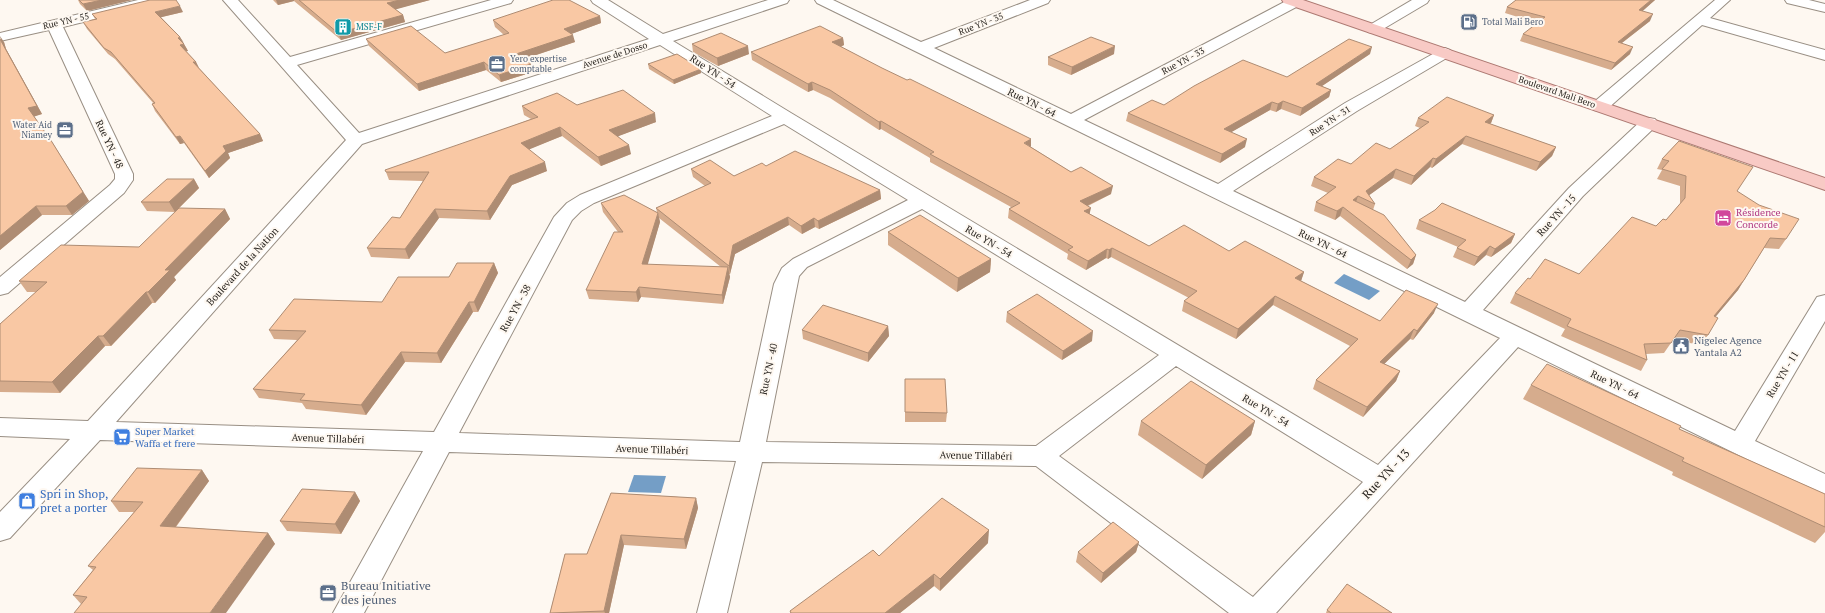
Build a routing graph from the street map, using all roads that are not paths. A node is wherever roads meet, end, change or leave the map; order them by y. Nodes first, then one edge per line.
1 (156, 0) edge
2 (230, 0) edge
3 (506, 0) edge
4 (598, 0) edge
5 (782, 0) edge
6 (822, 0) edge
7 (1043, 0) edge
8 (1322, 0) edge
9 (1422, 0) edge
10 (1723, 0) edge
11 (1792, 0) edge
12 (1292, 1) edge
13 (1825, 8) edge
14 (1700, 20) junction
15 (54, 24) junction
16 (1379, 25) junction
17 (0, 37) edge
18 (663, 39) junction
19 (920, 48) junction
20 (1445, 53) junction
21 (1825, 55) edge
22 (286, 62) junction
23 (1606, 101) junction
24 (785, 117) junction
25 (1070, 121) junction
26 (1649, 123) junction
27 (356, 140) junction
28 (1825, 168) edge
29 (1825, 184) edge
30 (1219, 192) junction
31 (922, 201) junction
32 (0, 288) edge
33 (1825, 302) edge
34 (1468, 313) junction
35 (1515, 336) junction
36 (1175, 355) junction
37 (0, 427) edge
38 (94, 430) junction
39 (442, 441) junction
40 (1740, 445) junction
41 (751, 452) junction
42 (1041, 456) junction
43 (1381, 480) junction
44 (1825, 486) edge
45 (0, 530) edge
46 (348, 613) edge
47 (712, 613) edge
48 (1252, 613) edge
49 (1257, 613) edge

1 - 15 street, Rue YN - 55
2 - 22 street
3 - 22 street
4 - 18 street, Rue YN - 54
5 - 18 street, Avenue de Dosso
6 - 19 street, Rue YN - 64
7 - 19 street, Rue YN - 35
8 - 16 main road, Boulevard Mali Bero
9 - 16 street
10 - 14 street
11 - 13 street
12 - 16 main road, Boulevard Mali Bero
12 - 25 street, Rue YN - 33
14 - 21 street
14 - 23 street
15 - 17 street, Rue YN - 55
15 - 32 street, Rue YN - 48
16 - 20 main road, Boulevard Mali Bero
16 - 23 main road, Boulevard Mali Bero
18 - 24 street, Rue YN - 54
18 - 27 street, Avenue de Dosso
19 - 25 street, Rue YN - 64
20 - 23 main road, Boulevard Mali Bero
20 - 30 street, Rue YN - 31
22 - 27 street
23 - 26 main road, Boulevard Mali Bero
23 - 28 main road, Boulevard Mali Bero
24 - 31 street, Rue YN - 54
24 - 39 street, Rue YN - 38
25 - 30 street, Rue YN - 64
26 - 29 main road, Boulevard Mali Bero
26 - 34 street, Rue YN - 15
27 - 38 street, Boulevard de la Nation
30 - 34 street, Rue YN - 64
31 - 36 street, Rue YN - 54
31 - 41 street, Rue YN - 40
33 - 40 street, Rue YN - 11
34 - 35 street, Rue YN - 64
35 - 40 street, Rue YN - 64
35 - 43 street, Rue YN - 13
36 - 42 street
36 - 43 street, Rue YN - 54
37 - 38 street, Avenue Tillabéri
38 - 39 street, Avenue Tillabéri
38 - 45 street, Boulevard de la Nation
39 - 41 street, Avenue Tillabéri
39 - 46 street, Rue YN - 38
40 - 44 street, Rue YN - 64
41 - 42 street, Avenue Tillabéri
41 - 47 street, Rue YN - 40
42 - 48 street
43 - 49 street, Rue YN - 13

